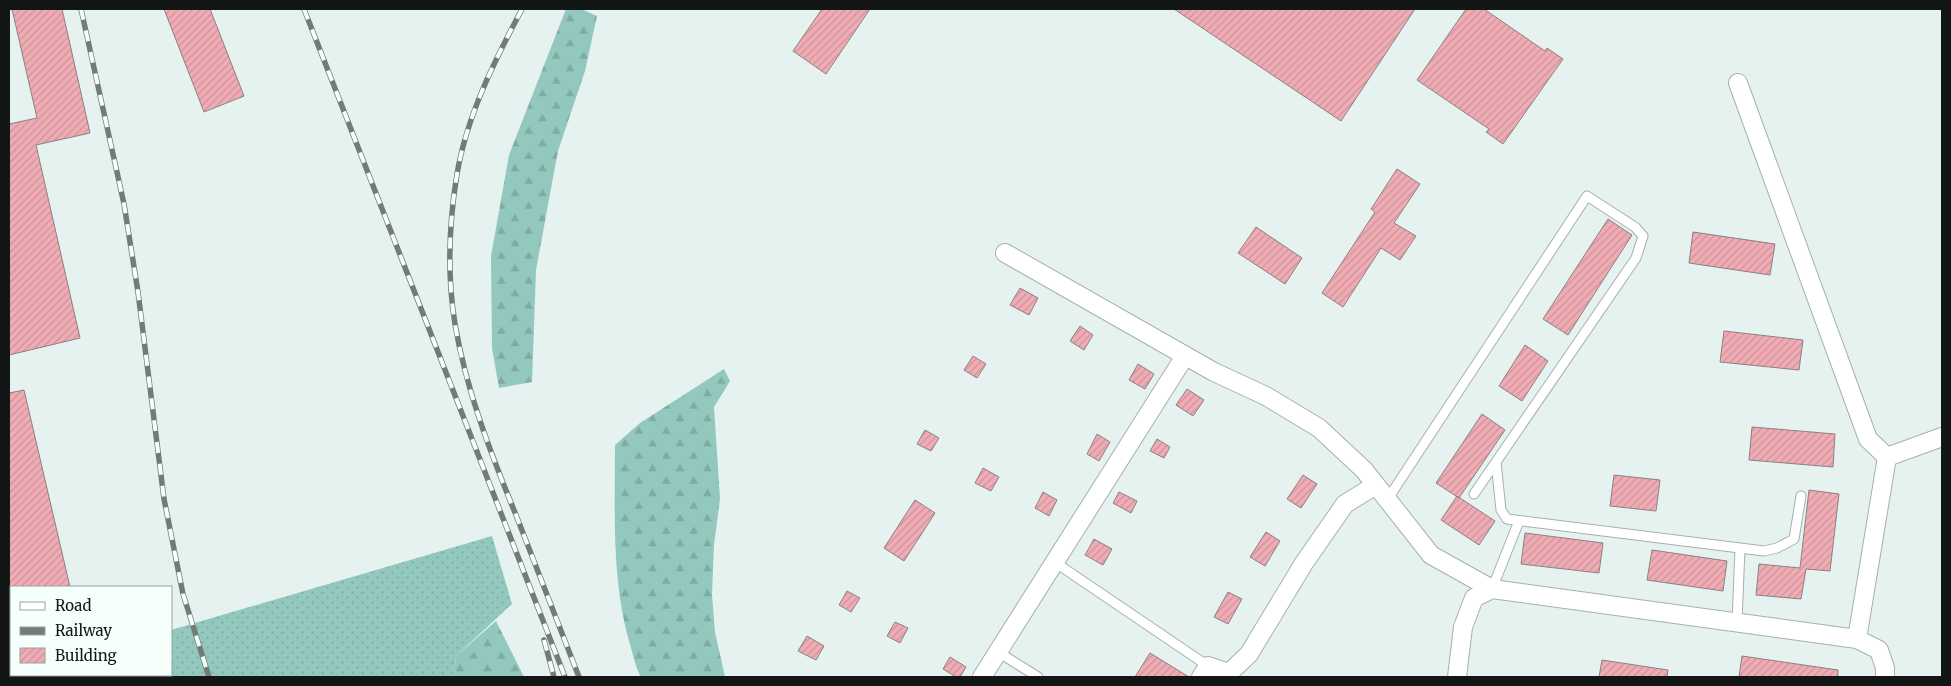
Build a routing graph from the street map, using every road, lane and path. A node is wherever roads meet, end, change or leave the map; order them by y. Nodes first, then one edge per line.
1 (1738, 83) dead end
2 (1005, 253) dead end
3 (1185, 356) junction
4 (1942, 437) edge
5 (1887, 457) junction
6 (1496, 462) junction
7 (1376, 485) junction
8 (1474, 494) dead end
9 (1801, 496) dead end
10 (1388, 500) junction
11 (1519, 521) junction
12 (1740, 548) junction
13 (1056, 563) junction
14 (1492, 588) junction
15 (1737, 622) junction
16 (1858, 639) junction
17 (998, 652) junction
18 (1204, 672) edge
19 (982, 677) edge
20 (1038, 677) edge
21 (1457, 677) edge
22 (1885, 677) edge

1 - 5 street
2 - 3 street
3 - 7 street
3 - 13 street
4 - 5 street
5 - 16 street
6 - 8 lane
6 - 10 lane
6 - 11 lane
7 - 10 street
7 - 18 street
9 - 12 lane
10 - 14 street
11 - 12 lane
11 - 14 lane
12 - 15 lane
13 - 17 street
13 - 18 lane
14 - 15 street
14 - 21 street
15 - 16 street
16 - 22 street
17 - 19 street
17 - 20 lane

